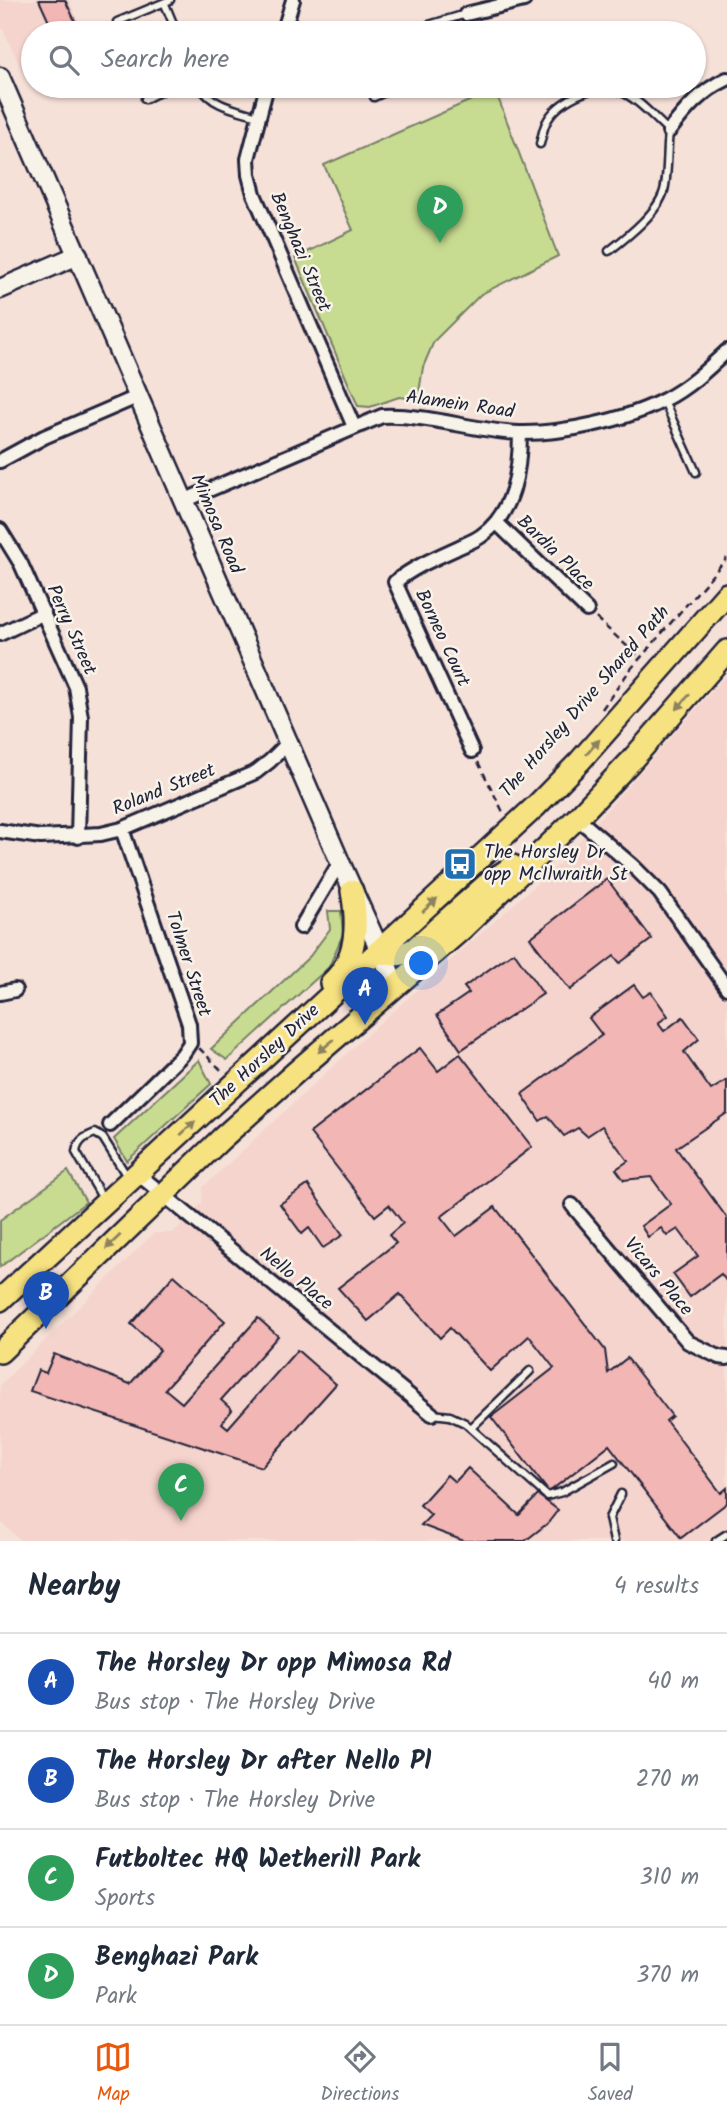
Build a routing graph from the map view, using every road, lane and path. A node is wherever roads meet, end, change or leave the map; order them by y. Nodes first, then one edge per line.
1 (293, 0) edge
2 (524, 0) edge
3 (168, 2) edge
4 (466, 14) joint
5 (120, 21) edge
6 (174, 21) edge
7 (287, 21) edge
8 (442, 21) edge
9 (0, 77) edge
10 (727, 79) edge
11 (706, 91) edge
12 (210, 98) edge
13 (263, 98) edge
14 (573, 98) edge
15 (631, 98) edge
16 (696, 98) edge
17 (258, 116) junction
18 (668, 131) junction
19 (540, 144) dead end
20 (609, 251) dead end
21 (78, 255) junction
22 (0, 289) edge
23 (727, 351) edge
24 (137, 397) junction
25 (664, 401) junction
26 (354, 427) junction
27 (520, 433) junction
28 (0, 461) edge
29 (696, 472) dead end
30 (183, 501) junction
31 (497, 523) junction
32 (0, 530) edge
33 (727, 558) edge
34 (727, 594) edge
35 (587, 610) joint
36 (44, 613) junction
37 (0, 634) edge
38 (727, 650) edge
39 (640, 658) junction
40 (596, 716) dead end
41 (288, 743) junction
42 (472, 751) joint
43 (505, 815) dead end
44 (577, 818) junction
45 (122, 829) junction
46 (0, 831) edge
47 (78, 837) junction
48 (340, 862) junction
49 (352, 891) junction
50 (301, 927) dead end
51 (379, 951) junction
52 (396, 986) junction
53 (727, 988) edge
54 (15, 990) dead end
55 (0, 993) edge
56 (190, 1043) junction
57 (254, 1067) junction
58 (228, 1076) dead end
59 (110, 1125) dead end
60 (134, 1177) junction
61 (162, 1194) junction
62 (106, 1203) junction
63 (572, 1205) dead end
64 (0, 1300) edge
65 (0, 1352) edge
66 (727, 1358) edge
67 (530, 1371) dead end
68 (432, 1413) joint
69 (471, 1428) junction
70 (614, 1463) dead end
71 (621, 1494) dead end
72 (727, 1534) edge
73 (614, 1541) edge
74 (716, 1541) edge

1 - 7 street
2 - 4 street
3 - 5 lane
3 - 6 lane
4 - 8 lane
9 - 21 main road, Mimosa Road
10 - 11 street
12 - 17 lane
13 - 17 street, Benghazi Street
14 - 19 lane
15 - 18 lane
16 - 18 street
17 - 26 street, Benghazi Street
18 - 20 lane
21 - 22 main road
21 - 24 main road, Mimosa Road
23 - 25 street, Alamein Road
24 - 28 street
24 - 30 main road, Mimosa Road
25 - 27 street, Alamein Road
25 - 29 lane
26 - 27 street, Alamein Road
26 - 30 street, Alamein Road
27 - 31 street
30 - 41 main road, Mimosa Road
31 - 35 street, Bardia Place
31 - 42 street, Borneo Court
32 - 36 street, Perry Street
33 - 39 path, The Horsley Drive Shared Path
51 -> 34 main road, The Horsley Drive
35 - 39 path
36 - 37 street
36 - 47 street, Perry Street
38 -> 44 main road, The Horsley Drive
39 - 40 path, The Horsley Drive Shared Path
41 - 45 street, Roland Street
41 - 48 main road, Mimosa Road
42 - 43 path
44 - 51 main road
44 - 52 main road, The Horsley Drive
44 - 53 street
45 - 47 street, Roland Street
45 - 56 street, Tolmer Street
46 - 47 street, Roland Street
48 - 49 main road, Mimosa Road
48 - 50 street
49 - 51 main road, Mimosa Road
49 - 57 main road
51 - 52 main road, Mimosa Road
51 - 57 main road, The Horsley Drive
52 -> 61 main road, The Horsley Drive
54 - 55 street
56 - 58 path
56 - 59 street, Tolmer Street
60 -> 57 main road, The Horsley Drive
60 - 61 street, Nello Place
60 - 62 main road, The Horsley Drive
60 - 62 lane
61 -> 65 main road, The Horsley Drive
61 - 68 street, Nello Place
62 - 64 main road, The Horsley Drive
63 - 66 street, Vicars Place
67 - 69 lane
68 - 69 lane
69 - 70 lane
71 - 73 lane
72 - 74 lane

